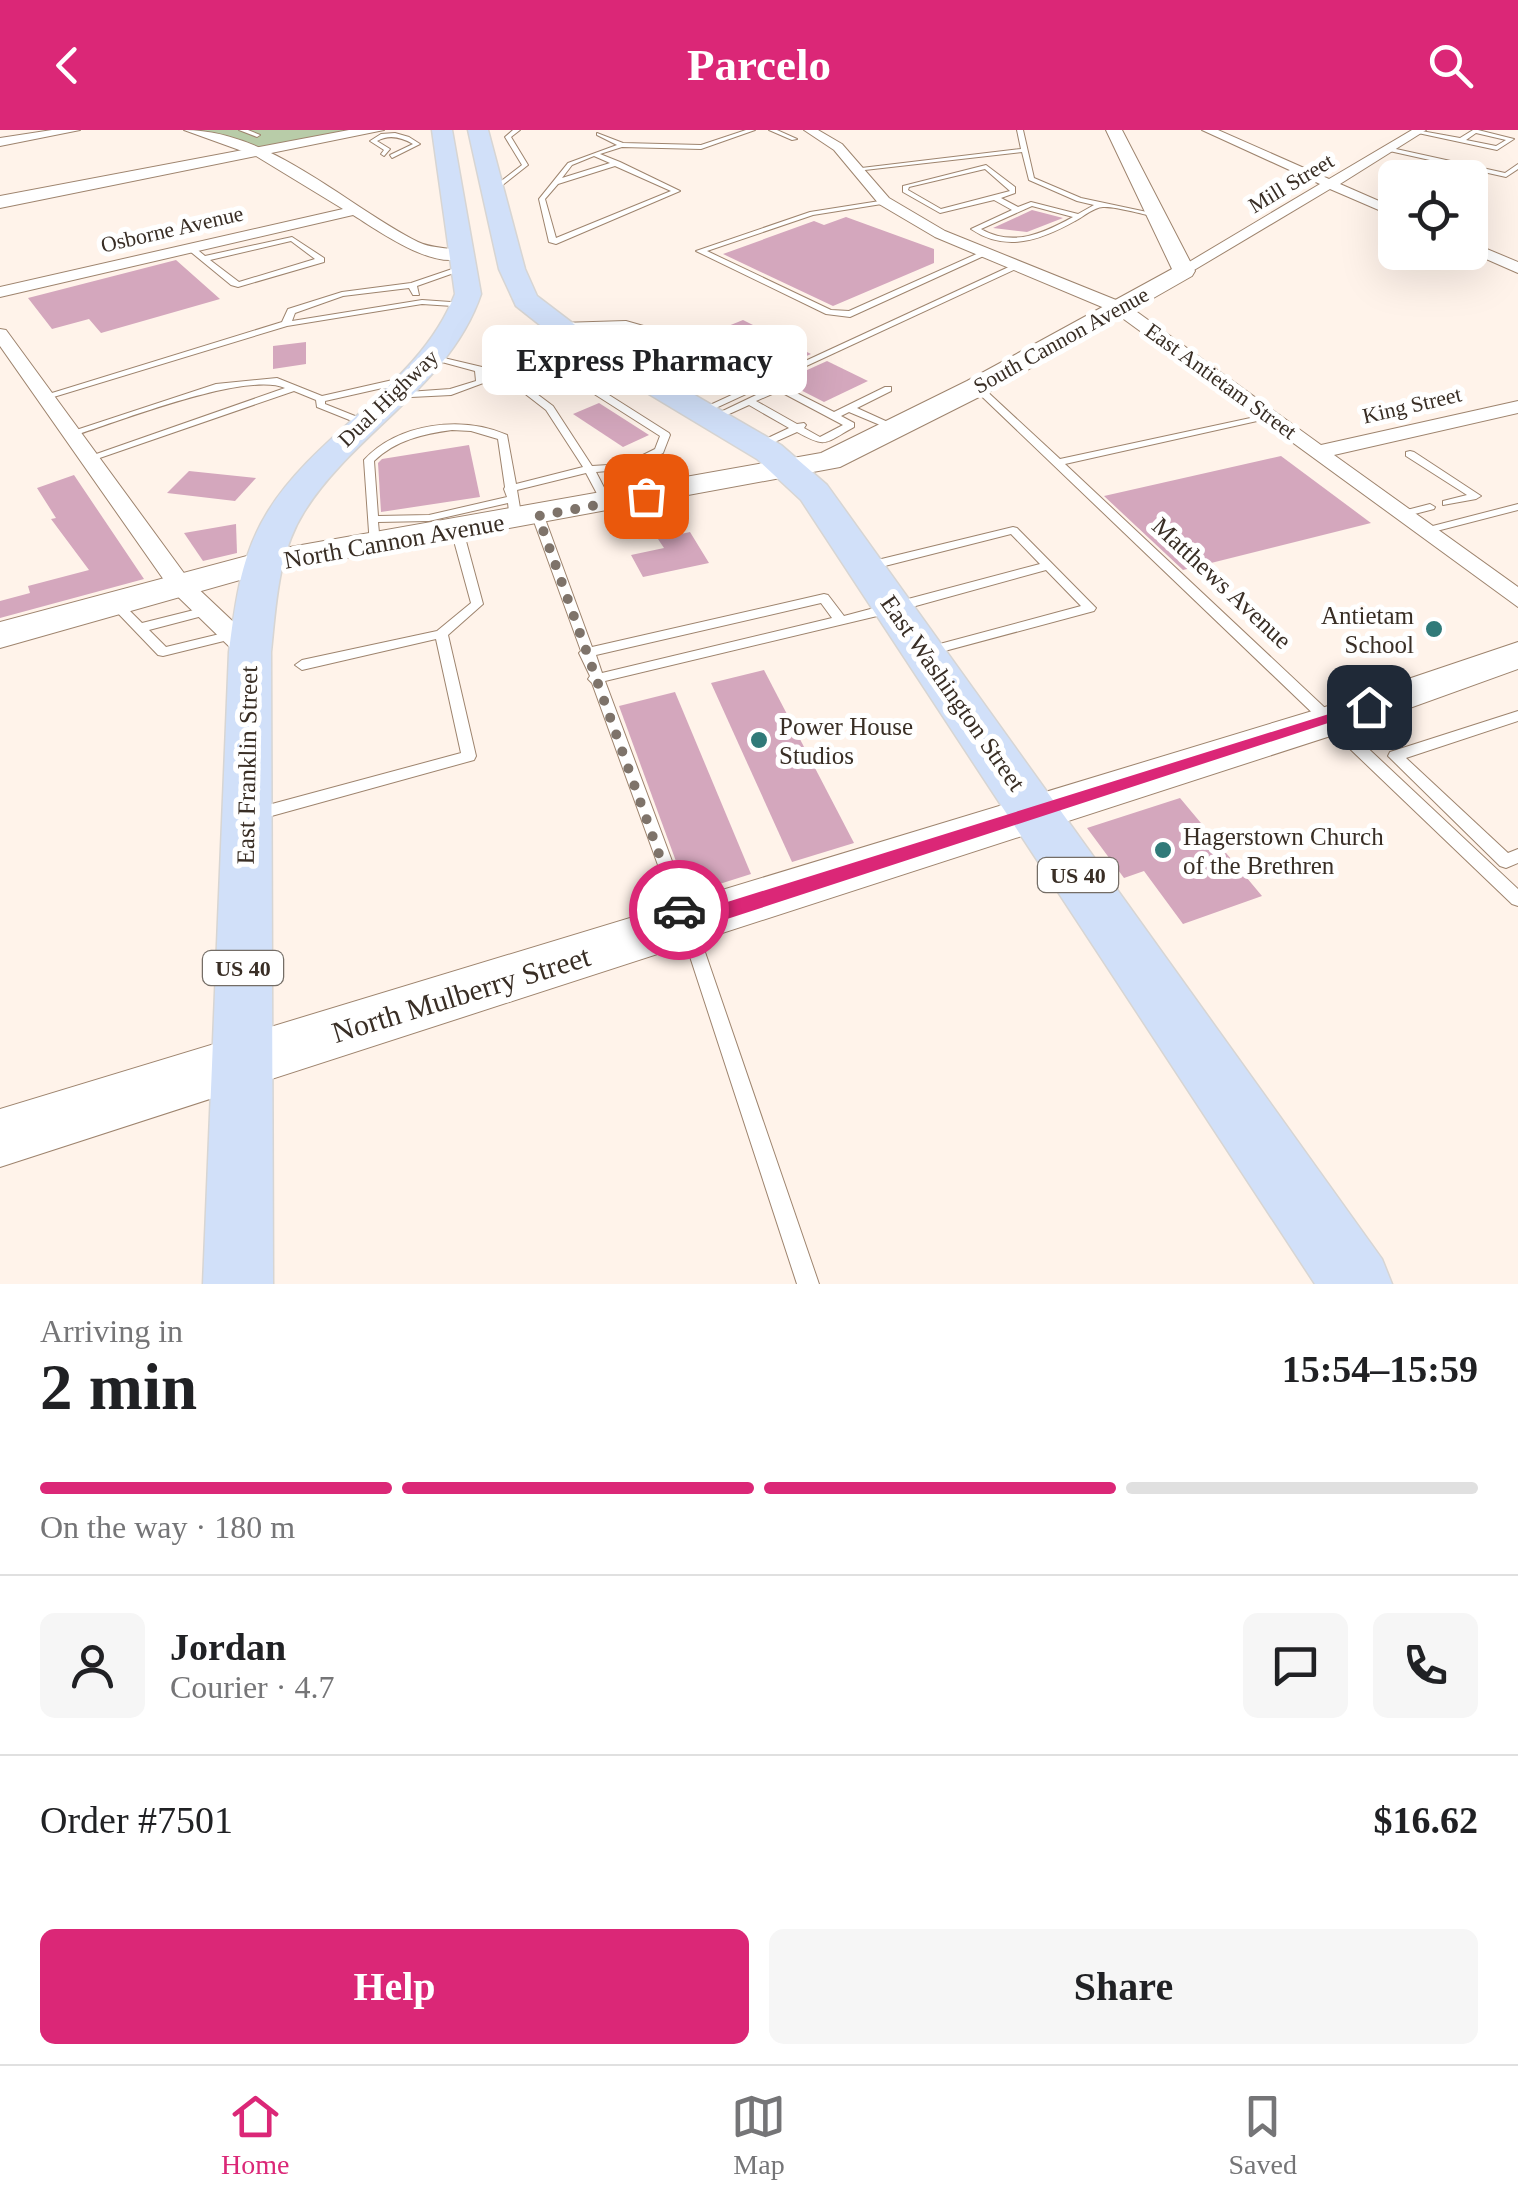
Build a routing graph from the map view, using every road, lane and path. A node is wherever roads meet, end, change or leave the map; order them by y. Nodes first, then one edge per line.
1 (74, 130) edge
2 (190, 130) edge
3 (242, 130) edge
4 (376, 130) edge
5 (422, 130) edge
6 (752, 130) edge
7 (772, 130) edge
8 (810, 130) edge
9 (1020, 130) edge
10 (1114, 130) edge
11 (1208, 130) edge
12 (595, 132) edge
13 (1416, 132) edge
14 (794, 139) dead end
15 (1462, 140) junction
16 (443, 141) edge
17 (0, 142) edge
18 (258, 144) junction
19 (500, 144) edge
20 (622, 146) junction
21 (1387, 149) junction
22 (1025, 150) junction
23 (594, 154) junction
24 (388, 155) joint
25 (1500, 156) dead end
26 (618, 164) junction
27 (1518, 166) edge
28 (856, 168) junction
29 (1028, 174) junction
30 (1004, 178) junction
31 (555, 182) junction
32 (1329, 183) junction
33 (995, 198) junction
34 (0, 202) edge
35 (886, 202) junction
36 (1098, 205) junction
37 (1378, 205) edge
38 (355, 210) junction
39 (1018, 210) junction
40 (1158, 215) junction
41 (1078, 216) junction
42 (995, 237) junction
43 (978, 251) junction
44 (197, 254) junction
45 (1488, 254) edge
46 (462, 262) junction
47 (1016, 266) junction
48 (1518, 268) edge
49 (1184, 271) junction
50 (412, 285) junction
51 (0, 292) edge
52 (422, 302) junction
53 (467, 305) junction
54 (1120, 308) junction
55 (286, 324) junction
56 (626, 324) junction
57 (563, 330) junction
58 (1, 337) edge
59 (531, 350) junction
60 (598, 351) junction
61 (430, 356) junction
62 (498, 363) junction
63 (478, 369) junction
64 (742, 379) dead end
65 (294, 388) junction
66 (397, 388) junction
67 (977, 388) junction
68 (888, 389) dead end
69 (44, 396) junction
70 (321, 399) junction
71 (749, 401) junction
72 (1518, 407) edge
73 (849, 408) junction
74 (707, 414) junction
75 (826, 415) junction
76 (1266, 416) junction
77 (362, 422) junction
78 (896, 428) junction
79 (69, 434) junction
80 (788, 442) junction
81 (1318, 452) junction
82 (1410, 454) dead end
83 (87, 459) junction
84 (1058, 463) junction
85 (589, 469) junction
86 (607, 504) junction
87 (519, 506) junction
88 (1430, 507) dead end
89 (1518, 507) edge
90 (1402, 514) junction
91 (1456, 523) junction
92 (457, 530) junction
93 (1425, 531) junction
94 (374, 532) junction
95 (262, 563) junction
96 (1048, 566) junction
97 (180, 585) junction
98 (880, 588) junction
99 (1518, 599) edge
100 (206, 610) junction
101 (128, 616) junction
102 (841, 621) junction
103 (441, 634) junction
104 (0, 635) edge
105 (261, 651) junction
106 (586, 653) junction
107 (925, 653) junction
108 (1518, 655) edge
109 (595, 679) junction
110 (1518, 716) edge
111 (1332, 720) junction
112 (1036, 812) junction
113 (246, 817) junction
114 (1518, 856) edge
115 (1518, 899) edge
116 (687, 923) junction
117 (242, 1063) junction
118 (0, 1138) edge
119 (238, 1284) edge
120 (808, 1284) edge
121 (1356, 1284) edge

1 - 17 street
2 - 18 street
3 - 18 lane
4 - 18 street
5 - 16 main road
6 - 20 lane
7 - 14 lane
8 - 28 street, East Antietam Street
9 - 22 lane
10 - 40 street
11 - 32 street
12 - 20 lane
13 - 15 lane
13 - 21 street, Mill Street
13 - 25 lane
15 - 15 lane
16 - 46 main road
18 - 34 street
18 - 38 street
19 - 19 lane
19 - 57 main road, US 40
20 - 23 lane
21 - 27 lane
21 - 32 street, Mill Street
22 - 28 lane
22 - 29 lane
23 - 26 lane
23 - 31 lane
24 - 24 lane
26 - 31 lane
26 - 31 lane
28 - 35 street, East Antietam Street
29 - 30 lane
29 - 36 lane
30 - 33 lane
30 - 33 lane
32 - 37 street
32 - 49 street, Mill Street
33 - 39 lane
35 - 43 street, East Antietam Street
35 - 43 lane
36 - 40 lane
36 - 41 lane
38 - 44 street, Osborne Avenue
38 - 46 street
39 - 41 lane
39 - 42 lane
40 - 49 street
41 - 42 lane
42 - 43 lane
43 - 47 street, East Antietam Street
44 - 44 lane
44 - 51 street, Osborne Avenue
45 - 48 street
46 - 50 lane
46 - 53 main road
47 - 54 street, East Antietam Street
47 - 74 lane
49 - 54 street, South Cannon Avenue
50 - 52 lane
50 - 55 lane
52 - 53 lane
52 - 55 lane
53 - 61 main road, Dual Highway / US 40
54 - 67 street, South Cannon Avenue
54 - 76 street, East Antietam Street
55 - 69 lane
56 - 57 lane
56 - 60 lane
56 - 64 lane
57 - 59 lane
57 - 60 main road, East Washington Street / US 40
58 - 69 street, East Franklin Street
59 - 62 lane
59 - 85 lane
60 - 74 main road, East Washington Street / US 40
61 - 63 lane
61 - 66 main road, Dual Highway / US 40
62 - 63 lane
62 - 85 lane
63 - 66 lane
65 - 70 lane
65 - 79 lane
65 - 83 lane
66 - 70 lane
66 - 77 main road, Dual Highway / US 40
67 - 78 street, South Cannon Avenue
67 - 84 lane, Matthews Avenue
68 - 73 lane
69 - 79 street, East Franklin Street
70 - 77 lane
71 - 74 lane
71 - 75 lane
71 - 80 lane
72 - 81 street, King Street
73 - 75 lane
73 - 78 lane
74 - 80 main road, East Washington Street / US 40
75 - 80 lane
76 - 81 street, East Antietam Street
76 - 84 lane
77 - 95 main road, Dual Highway / US 40
78 - 80 street, South Cannon Avenue
79 - 83 street, East Franklin Street
80 - 86 street, North Cannon Avenue
80 - 98 main road, East Washington Street / US 40
81 - 90 street, East Antietam Street
82 - 91 lane
83 - 97 street, East Franklin Street
84 - 111 lane, Matthews Avenue
85 - 86 lane
85 - 87 lane
86 - 87 street, North Cannon Avenue
87 - 92 street, North Cannon Avenue
87 - 94 lane
87 - 94 lane
87 - 106 lane
88 - 90 lane
89 - 91 lane
90 - 93 street, East Antietam Street
91 - 93 lane
92 - 94 street, North Cannon Avenue
92 - 103 lane
93 - 99 street, East Antietam Street
94 - 95 street, North Cannon Avenue
95 - 97 street, North Cannon Avenue
95 - 105 main road, Dual Highway / US 40
96 - 98 lane
96 - 98 lane
96 - 107 lane
97 - 100 street, East Franklin Street
97 - 101 street, North Cannon Avenue
98 - 102 lane
98 - 107 main road, East Washington Street / US 40
100 - 101 lane
100 - 105 street, East Franklin Street
101 - 104 street, North Cannon Avenue
101 - 105 lane
102 - 106 lane
102 - 109 lane
103 - 105 lane
103 - 113 lane
105 - 113 main road, East Franklin Street / US 40
106 - 109 lane
107 - 112 main road, East Washington Street / US 40
108 - 111 street, North Mulberry Street
109 - 116 lane
110 - 114 lane
111 - 112 street, North Mulberry Street
111 - 115 lane, Matthews Avenue
112 - 116 street, North Mulberry Street
112 - 121 main road, East Washington Street / US 40
113 - 117 main road, East Franklin Street / US 40
116 - 117 street, North Mulberry Street
116 - 120 lane
117 - 118 street, North Mulberry Street
117 - 119 main road, East Franklin Street / US 40

